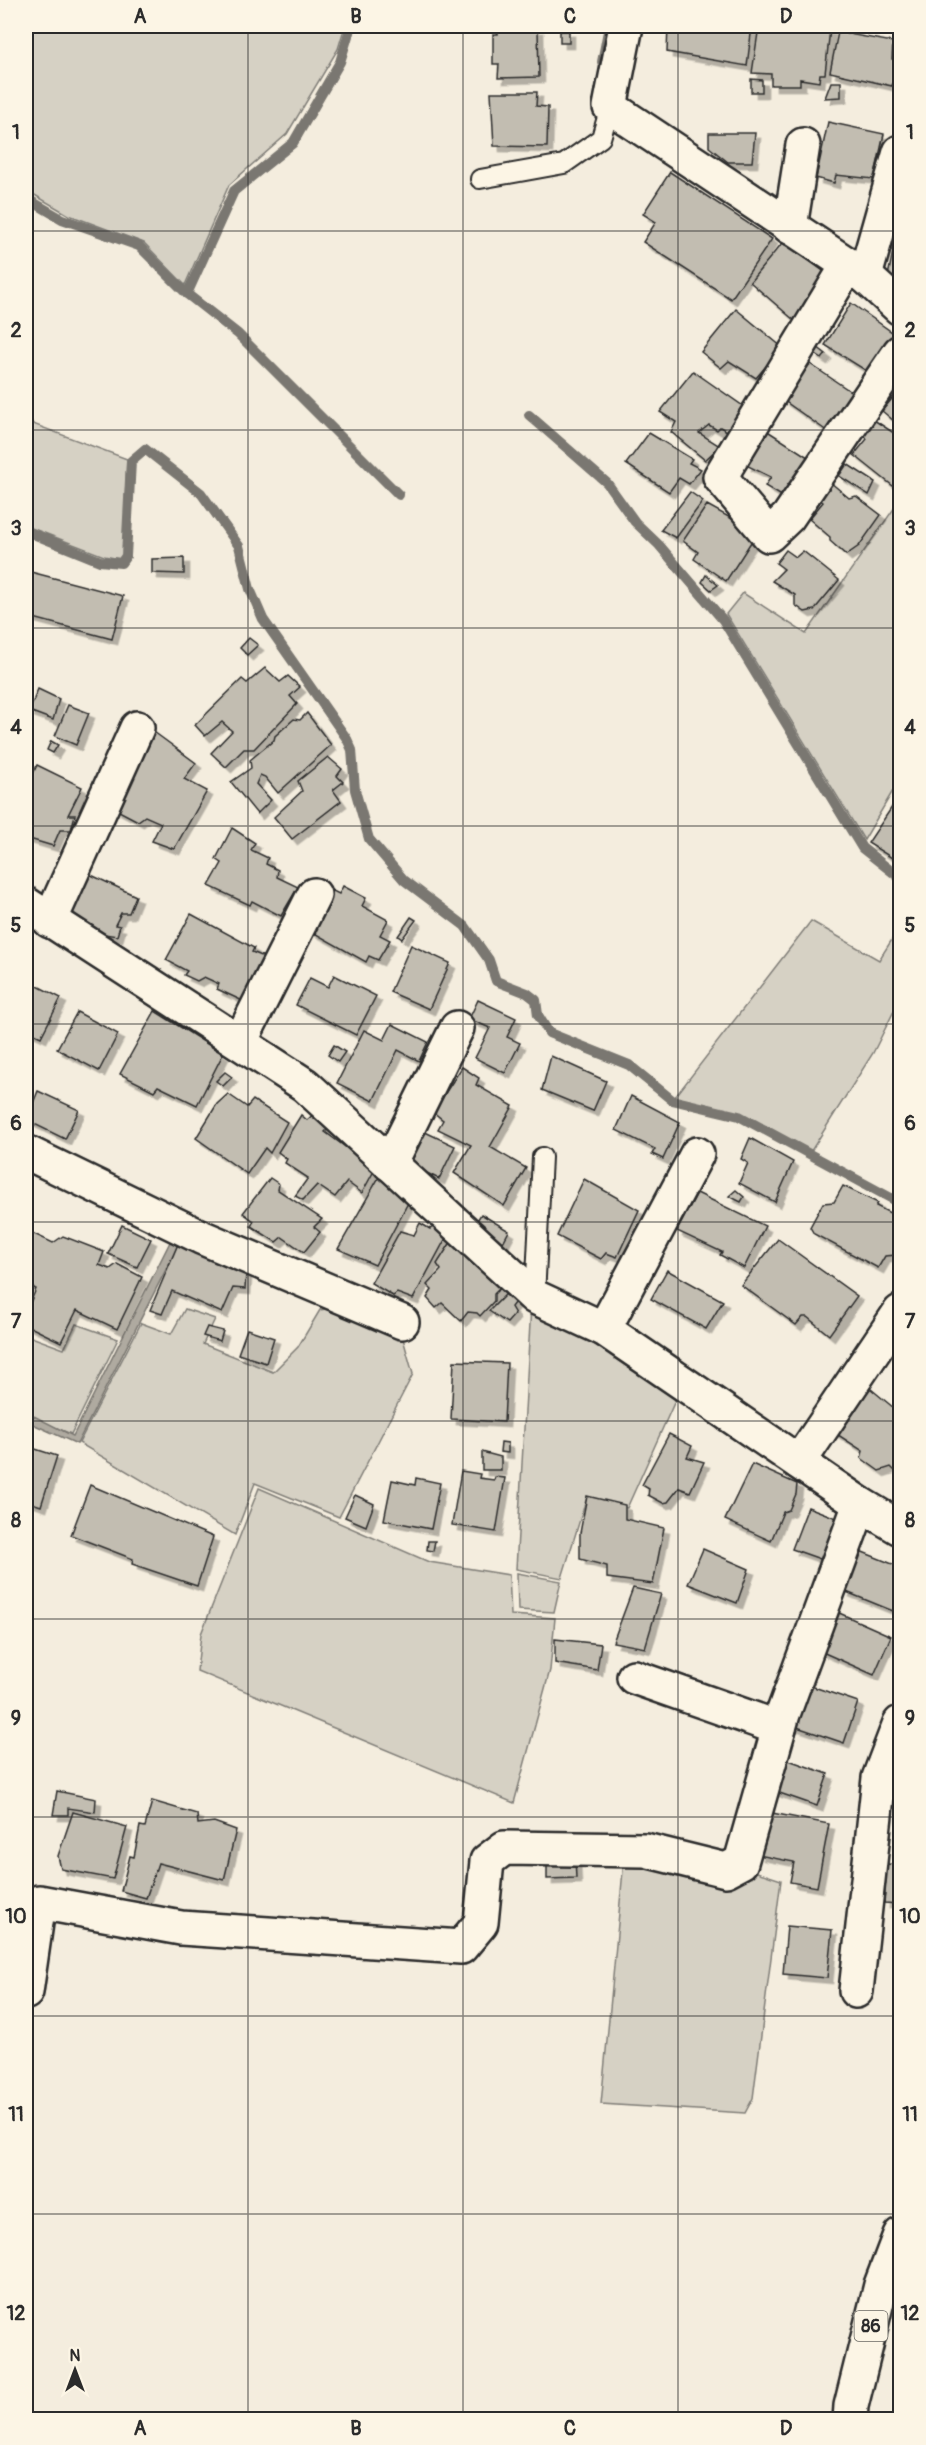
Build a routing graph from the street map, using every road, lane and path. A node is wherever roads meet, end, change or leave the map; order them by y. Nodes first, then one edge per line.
1 (626, 26) edge
2 (610, 107) junction
3 (803, 145) dead end
4 (900, 152) edge
5 (480, 179) dead end
6 (790, 227) junction
7 (857, 271) junction
8 (900, 308) edge
9 (900, 352) edge
10 (137, 728) dead end
11 (314, 895) dead end
12 (38, 913) edge
13 (457, 1028) dead end
14 (240, 1042) junction
15 (26, 1152) edge
16 (697, 1154) dead end
17 (542, 1157) dead end
18 (390, 1164) junction
19 (535, 1297) junction
20 (900, 1312) edge
21 (402, 1322) dead end
22 (604, 1329) junction
23 (799, 1462) junction
24 (860, 1504) junction
25 (900, 1528) edge
26 (633, 1677) dead end
27 (900, 1723) edge
28 (779, 1728) junction
29 (856, 1991) dead end
30 (26, 1992) edge
31 (900, 2235) edge
32 (850, 2420) edge

1 - 2 street
2 - 5 lane
2 - 6 street
3 - 6 street
4 - 7 street
6 - 7 street
7 - 8 street
7 - 9 street
10 - 12 street
11 - 14 street
12 - 14 street
13 - 18 street
14 - 18 street
15 - 21 street
16 - 22 street
17 - 19 lane
18 - 19 street
19 - 22 street
20 - 23 street
22 - 23 street
23 - 24 street
24 - 25 street
24 - 28 street
26 - 28 street
27 - 29 street
28 - 30 street
31 - 32 street, 86

